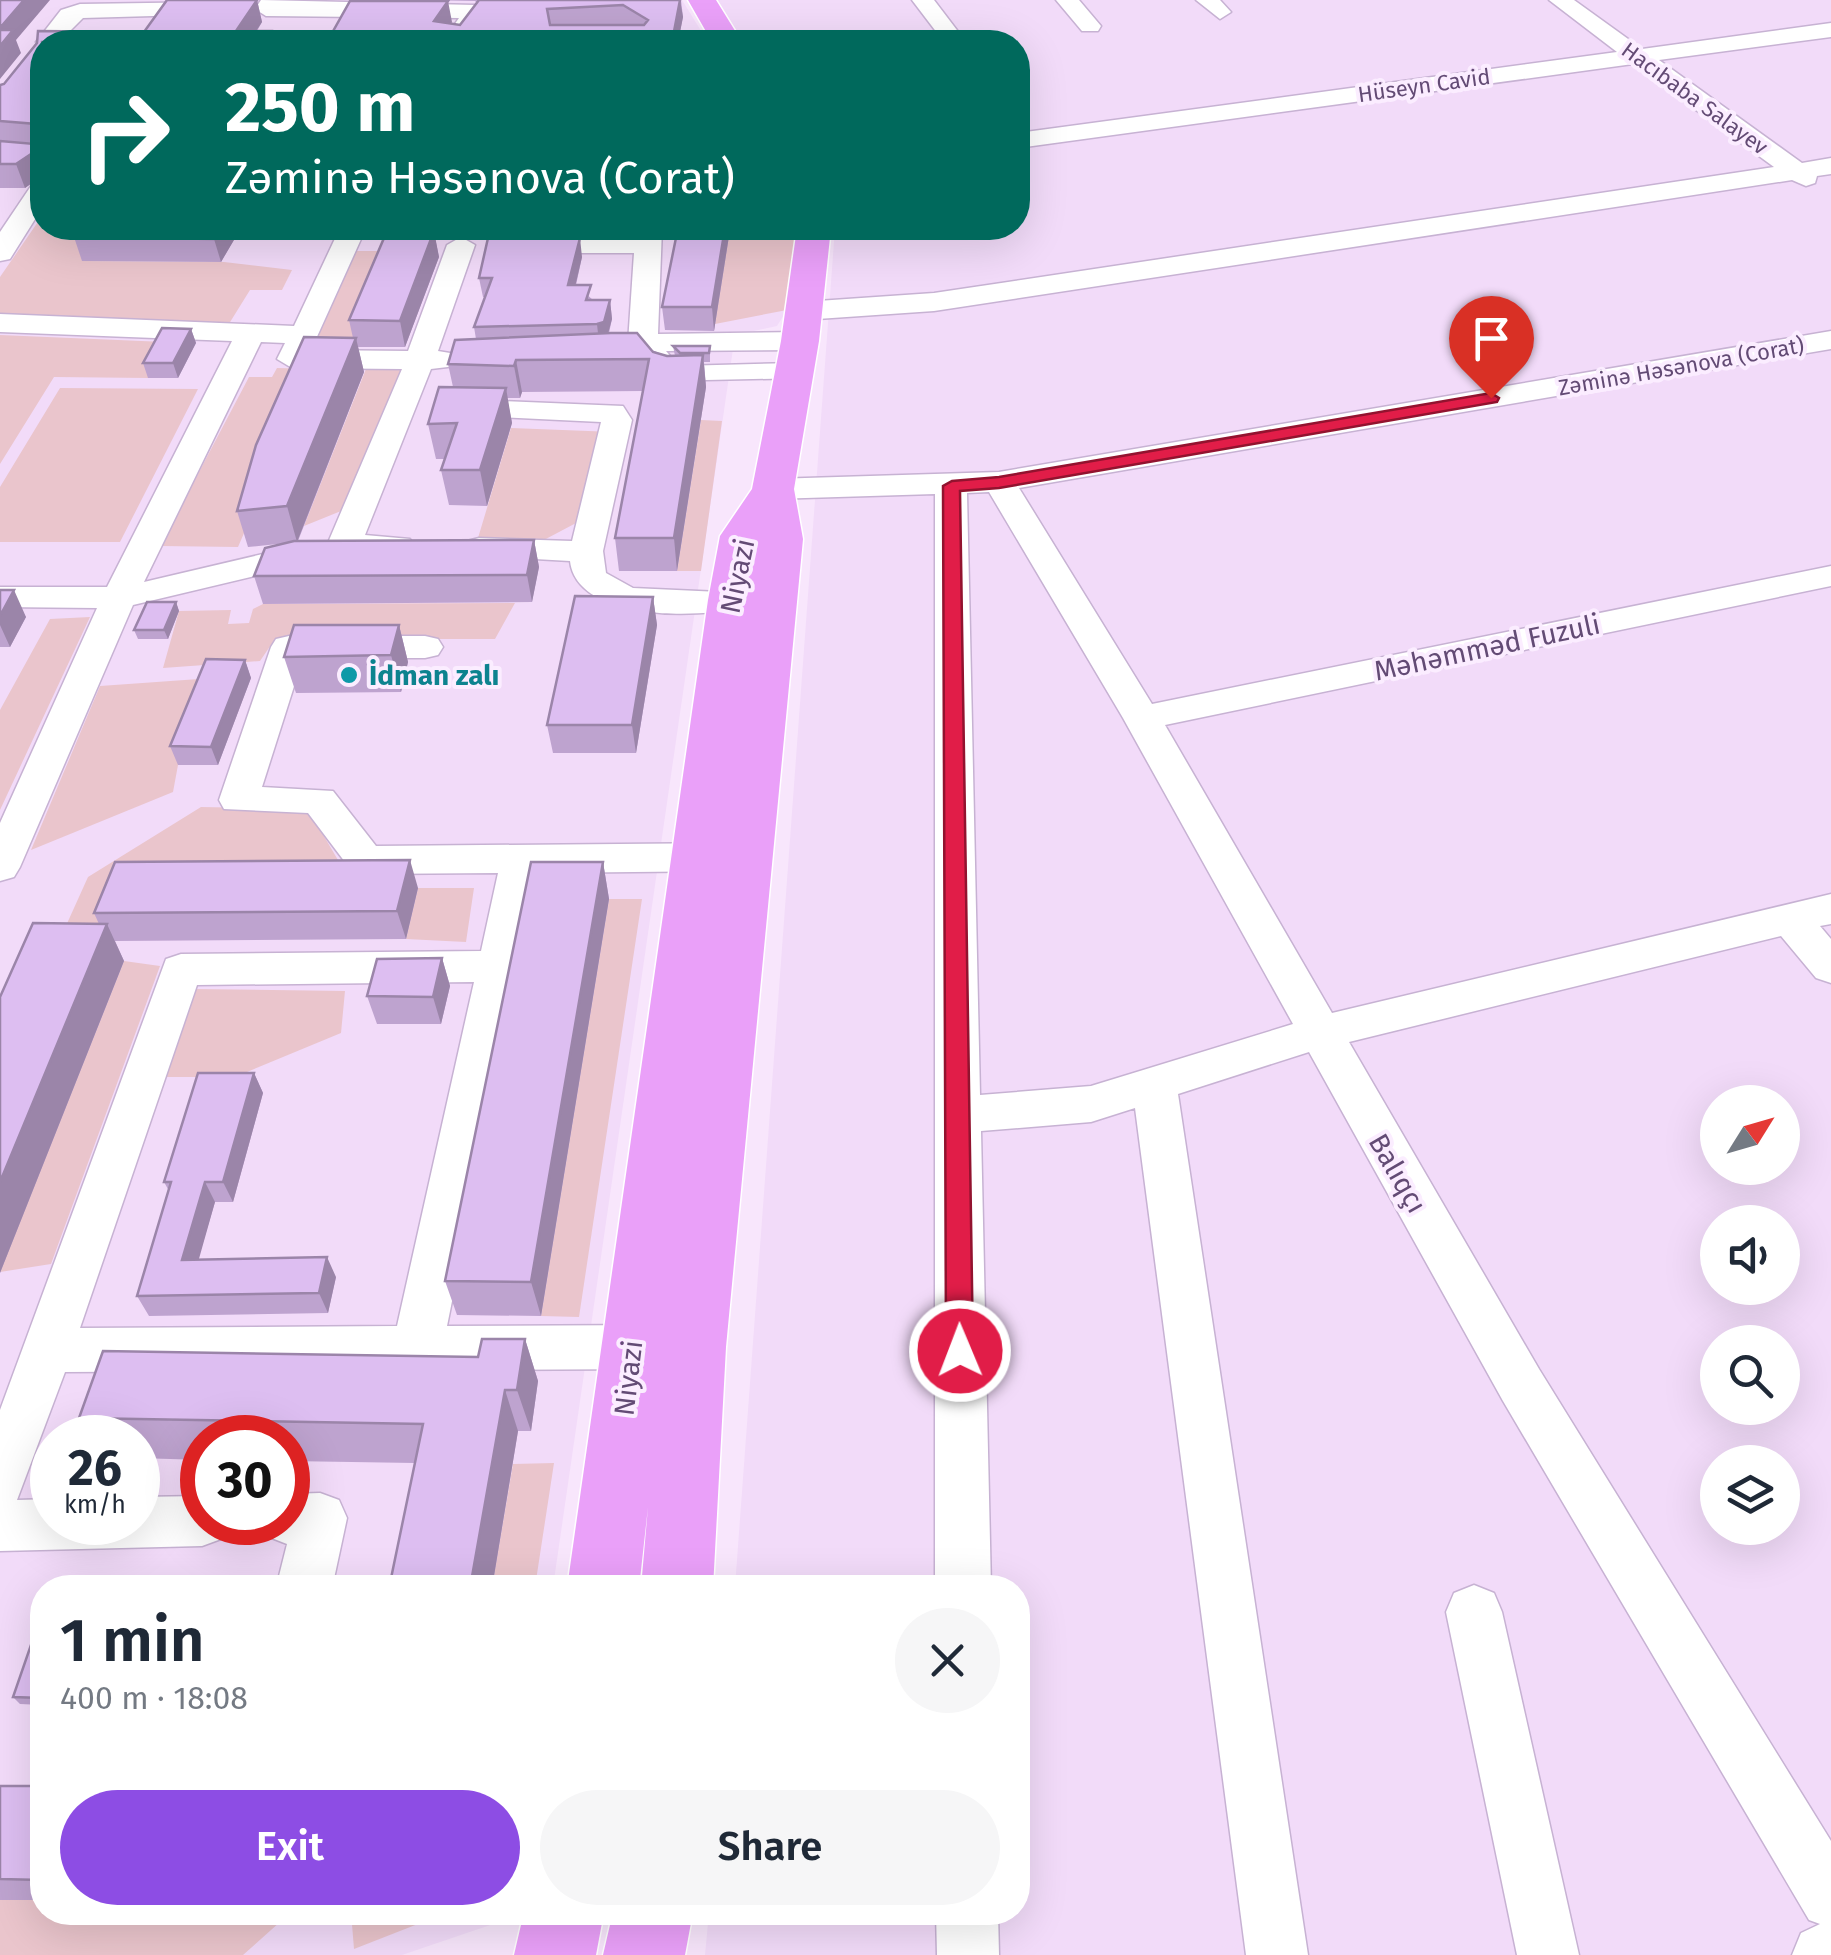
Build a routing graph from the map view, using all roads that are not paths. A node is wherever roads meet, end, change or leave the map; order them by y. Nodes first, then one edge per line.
1 (702, 0) edge
2 (923, 0) edge
3 (1067, 0) edge
4 (1560, 0) edge
5 (269, 5) edge
6 (483, 6) edge
7 (170, 8) junction
8 (1090, 26) dead end
9 (57, 30) edge
10 (153, 30) edge
11 (463, 30) edge
12 (721, 30) edge
13 (946, 30) edge
14 (1831, 30) edge
15 (1638, 56) junction
16 (1030, 139) edge
17 (1831, 166) edge
18 (1796, 171) junction
19 (1831, 195) edge
20 (12, 217) edge
21 (346, 240) edge
22 (364, 240) edge
23 (564, 240) edge
24 (646, 240) edge
25 (813, 240) edge
26 (383, 245) edge
27 (422, 245) edge
28 (461, 245) junction
29 (0, 253) edge
30 (0, 323) edge
31 (1831, 340) edge
32 (800, 341) junction
33 (244, 346) junction
34 (298, 347) junction
35 (474, 359) edge
36 (420, 360) junction
37 (399, 407) junction
38 (999, 482) junction
39 (952, 486) junction
40 (773, 489) junction
41 (344, 545) junction
42 (586, 552) junction
43 (1831, 576) edge
44 (0, 598) edge
45 (119, 598) junction
46 (730, 600) junction
47 (425, 647) dead end
48 (1142, 718) junction
49 (720, 857) junction
50 (521, 859) junction
51 (0, 866) edge
52 (1810, 914) edge
53 (498, 966) junction
54 (1831, 967) edge
55 (1317, 1033) junction
56 (1155, 1087) junction
57 (956, 1115) junction
58 (694, 1346) junction
59 (416, 1348) junction
60 (632, 1348) junction
61 (47, 1350) junction
62 (0, 1482) edge
63 (310, 1518) edge
64 (180, 1522) edge
65 (0, 1526) edge
66 (307, 1575) edge
67 (605, 1575) edge
68 (678, 1575) edge
69 (963, 1575) edge
70 (1474, 1612) dead end
71 (1831, 1898) edge
72 (561, 1925) edge
73 (650, 1925) edge
74 (967, 1925) edge
75 (1831, 1951) edge
76 (555, 1955) edge
77 (644, 1955) edge
78 (968, 1955) edge
79 (1276, 1955) edge
80 (1548, 1955) edge
81 (1823, 1955) edge

1 - 12 main road
2 - 13 street
3 - 8 street
4 - 15 street, Hacıbaba Salayev
5 - 6 street
5 - 7 street
6 - 11 street
7 - 9 street
7 - 10 street
14 - 15 street, Hüseyn Cavid
15 - 16 street, Hüseyn Cavid
15 - 18 street, Hacıbaba Salayev
17 - 18 street
18 - 19 street, Hacıbaba Salayev
18 - 32 street
20 - 29 street
21 - 34 street
22 - 26 street
23 - 28 street
24 - 32 street
25 - 32 main road
27 - 28 street
28 - 36 street
30 - 33 street
31 - 38 street, Zəminə Həsənova (Corat)
32 - 40 main road
33 - 34 street
33 - 45 street
34 - 36 street
35 - 36 street
36 - 37 street
37 - 41 street
37 - 42 street
38 - 39 street
38 - 48 street, Balıqçı
39 - 40 street
39 - 57 street
40 - 46 main road, Niyazi
40 - 49 main road, Niyazi
41 - 42 street
41 - 45 street
42 - 46 street
43 - 48 street, Məhəmməd Fuzuli
44 - 45 street
45 - 51 street
46 - 49 main road, Niyazi
47 - 50 street
48 - 55 street, Balıqçı
49 - 50 street
49 - 58 main road, Niyazi
49 - 60 main road, Niyazi
50 - 53 street
52 - 54 street
52 - 55 street
53 - 59 street
53 - 61 street
55 - 56 street
55 - 71 street, Balıqçı
56 - 57 street
56 - 79 street
57 - 69 street
58 - 60 street
58 - 68 main road, Niyazi
59 - 60 street
59 - 61 street
60 - 67 main road, Niyazi
61 - 62 street
63 - 66 street
64 - 65 street
70 - 80 street
72 - 76 main road
73 - 77 main road
74 - 78 street
75 - 81 street

